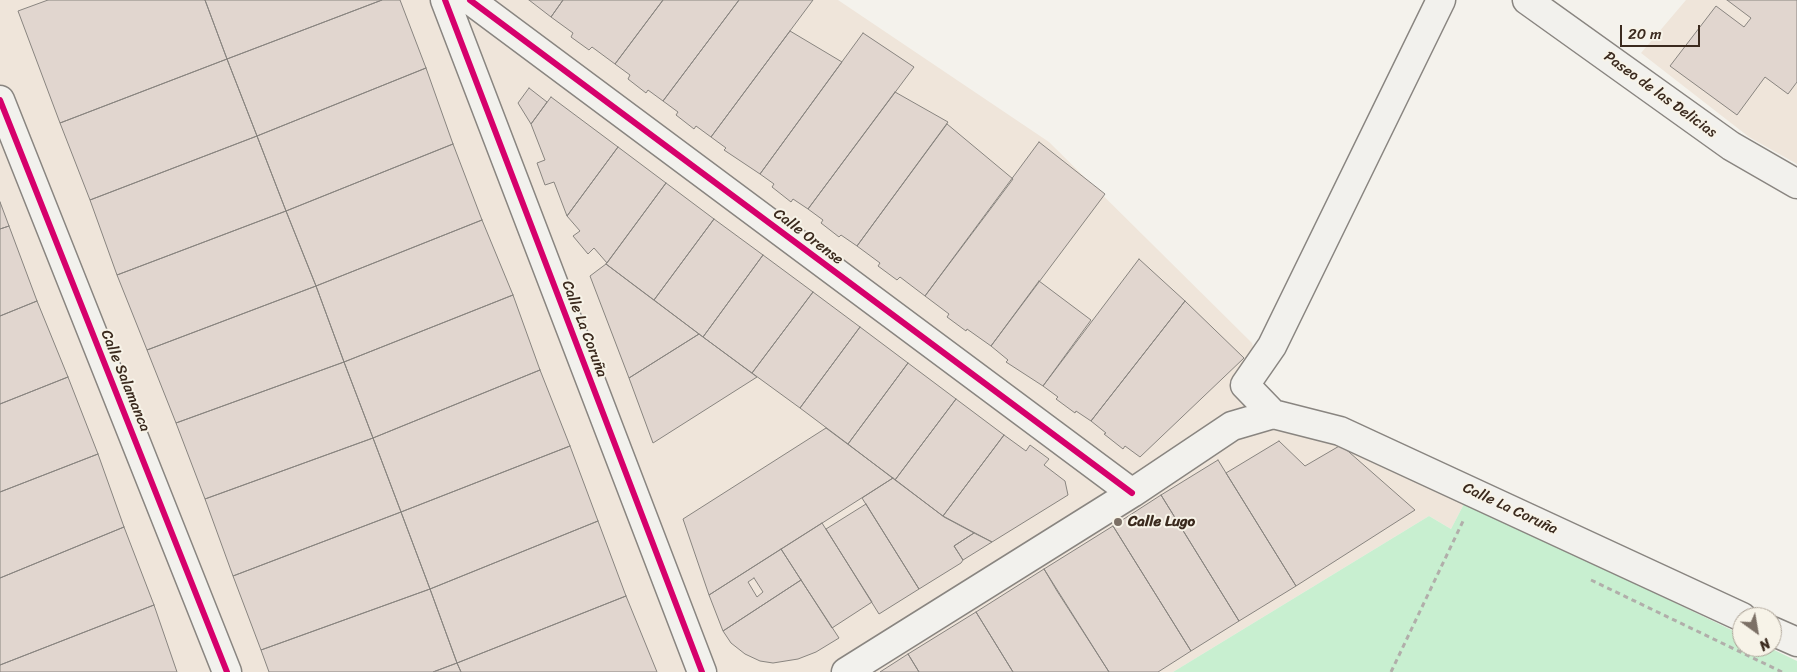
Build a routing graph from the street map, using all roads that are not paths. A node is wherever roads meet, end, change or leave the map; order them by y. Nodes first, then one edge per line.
1 (445, 0) edge
2 (470, 0) edge
3 (1440, 0) edge
4 (1527, 0) edge
5 (0, 100) edge
6 (1797, 184) edge
7 (1273, 414) junction
8 (1132, 493) junction
9 (1732, 612) edge
10 (1782, 635) edge
11 (1797, 642) edge
12 (704, 670) edge
13 (228, 672) edge
14 (846, 672) edge

1 - 12 street, Calle La Coruña
2 - 8 street, Calle Orense
3 - 7 street
4 - 6 street, Paseo de las Delicias
5 - 13 street, Calle Salamanca
7 - 8 street
7 - 9 street, Calle La Coruña
8 - 14 street
10 - 11 street

